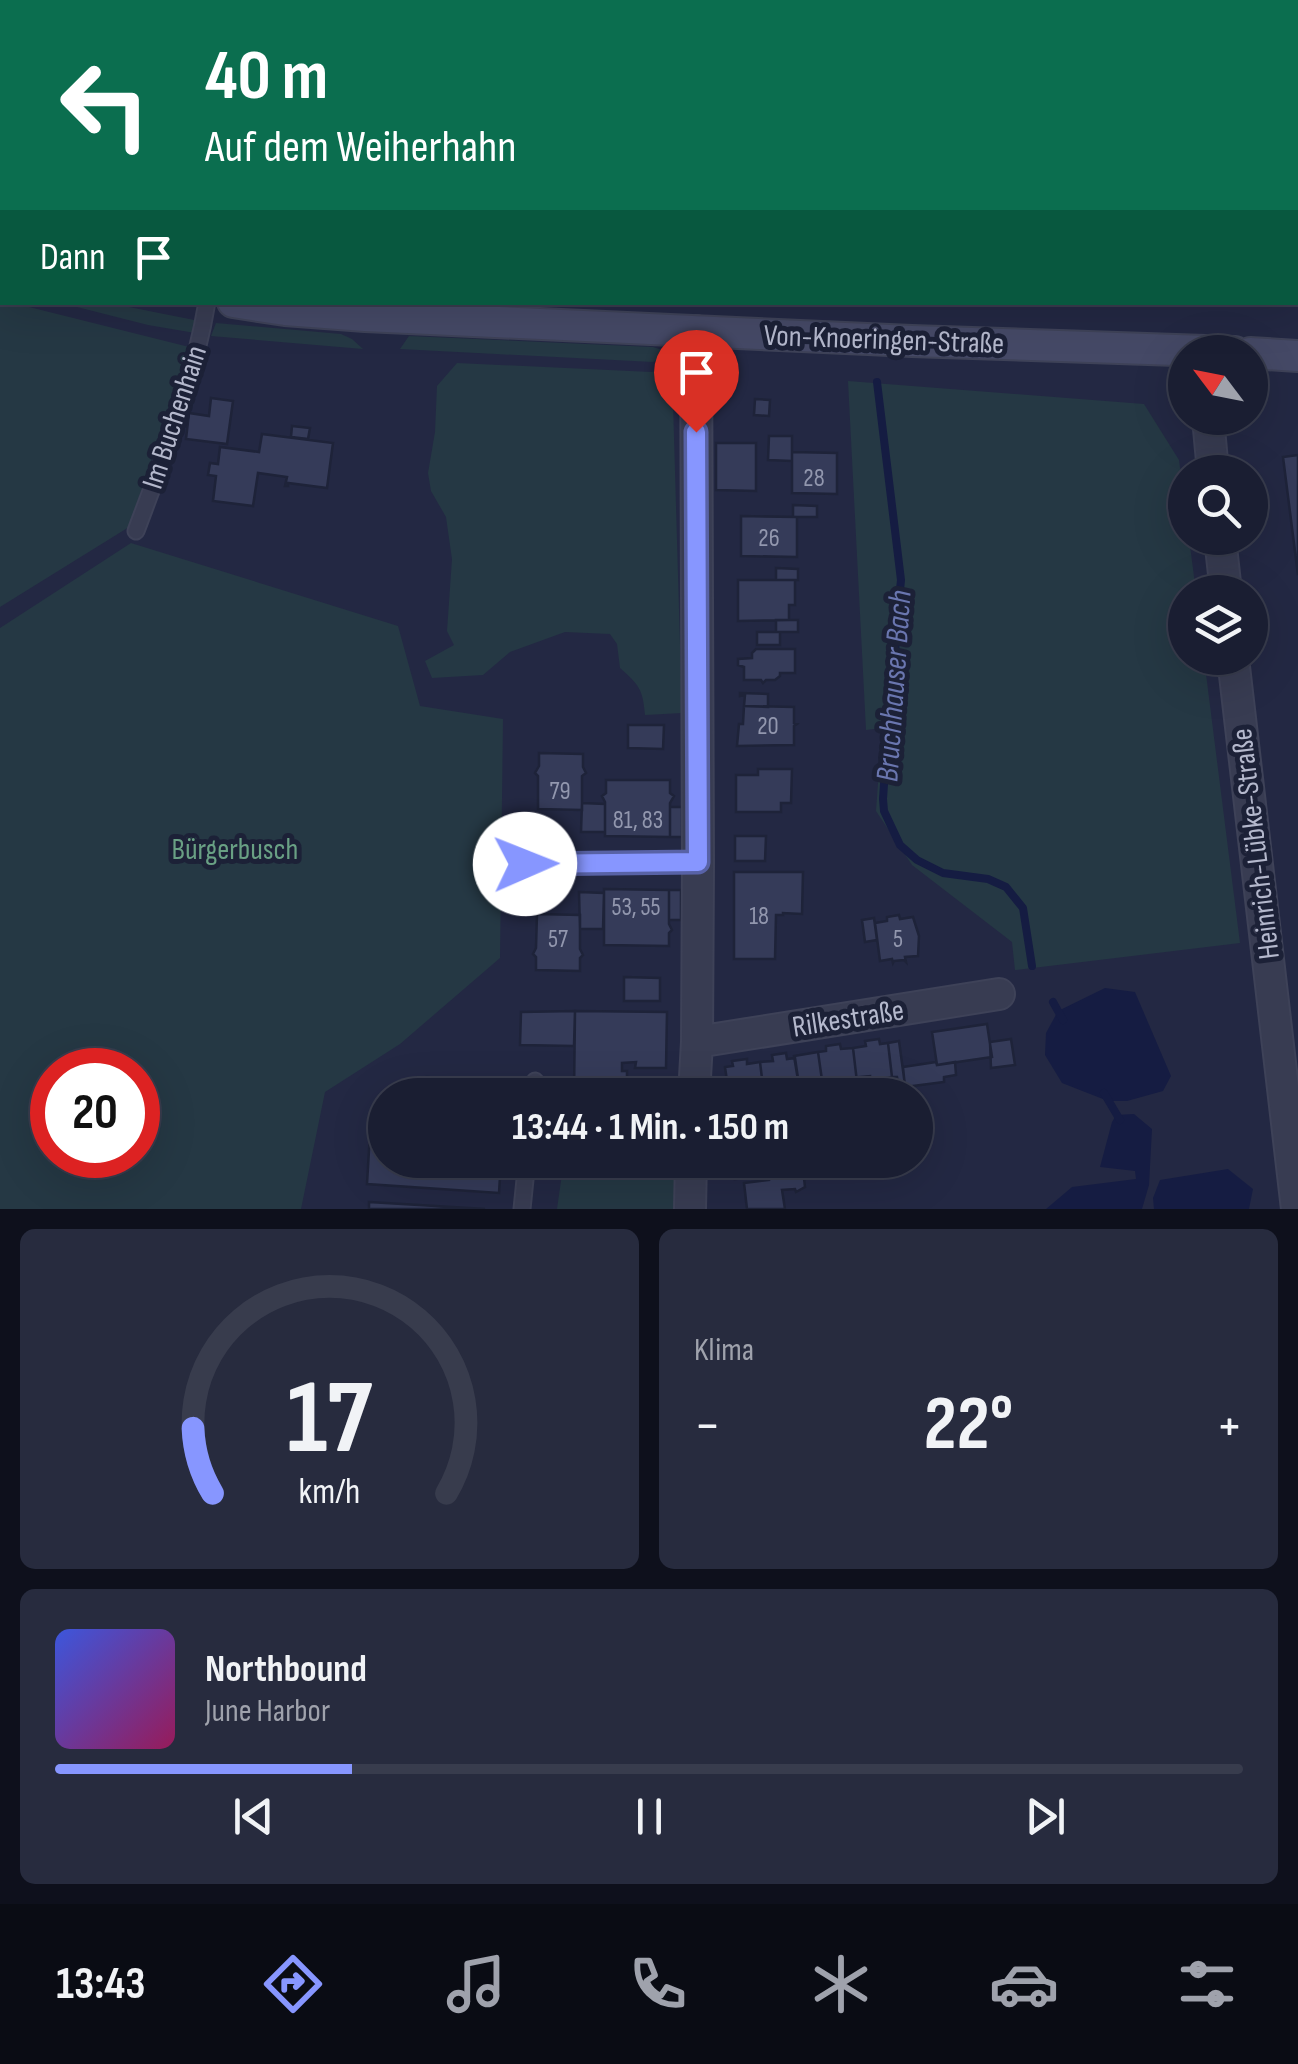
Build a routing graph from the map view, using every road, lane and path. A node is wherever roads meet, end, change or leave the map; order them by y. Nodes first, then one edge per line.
1 (207, 305) edge
2 (252, 305) edge
3 (696, 331) junction
4 (1168, 351) edge
5 (1268, 354) edge
6 (1298, 356) edge
7 (136, 531) dead end
8 (1235, 675) edge
9 (698, 862) junction
10 (525, 864) dead end
11 (999, 994) dead end
12 (697, 1042) junction
13 (1289, 1062) edge
14 (695, 1078) edge
15 (525, 1178) edge
16 (691, 1178) edge
17 (522, 1209) edge
18 (690, 1209) edge
19 (1296, 1209) edge

1 - 7 lane, Im Buchenhain
2 - 3 main road, Von-Knoeringen-Straße
3 - 4 main road, Von-Knoeringen-Straße
3 - 9 street
5 - 6 main road
8 - 13 street, Heinrich-Lübke-Straße
9 - 10 lane
9 - 12 street
11 - 12 street, Rilkestraße
12 - 14 street
13 - 19 street, Heinrich-Lübke-Straße
15 - 17 lane
16 - 18 street

